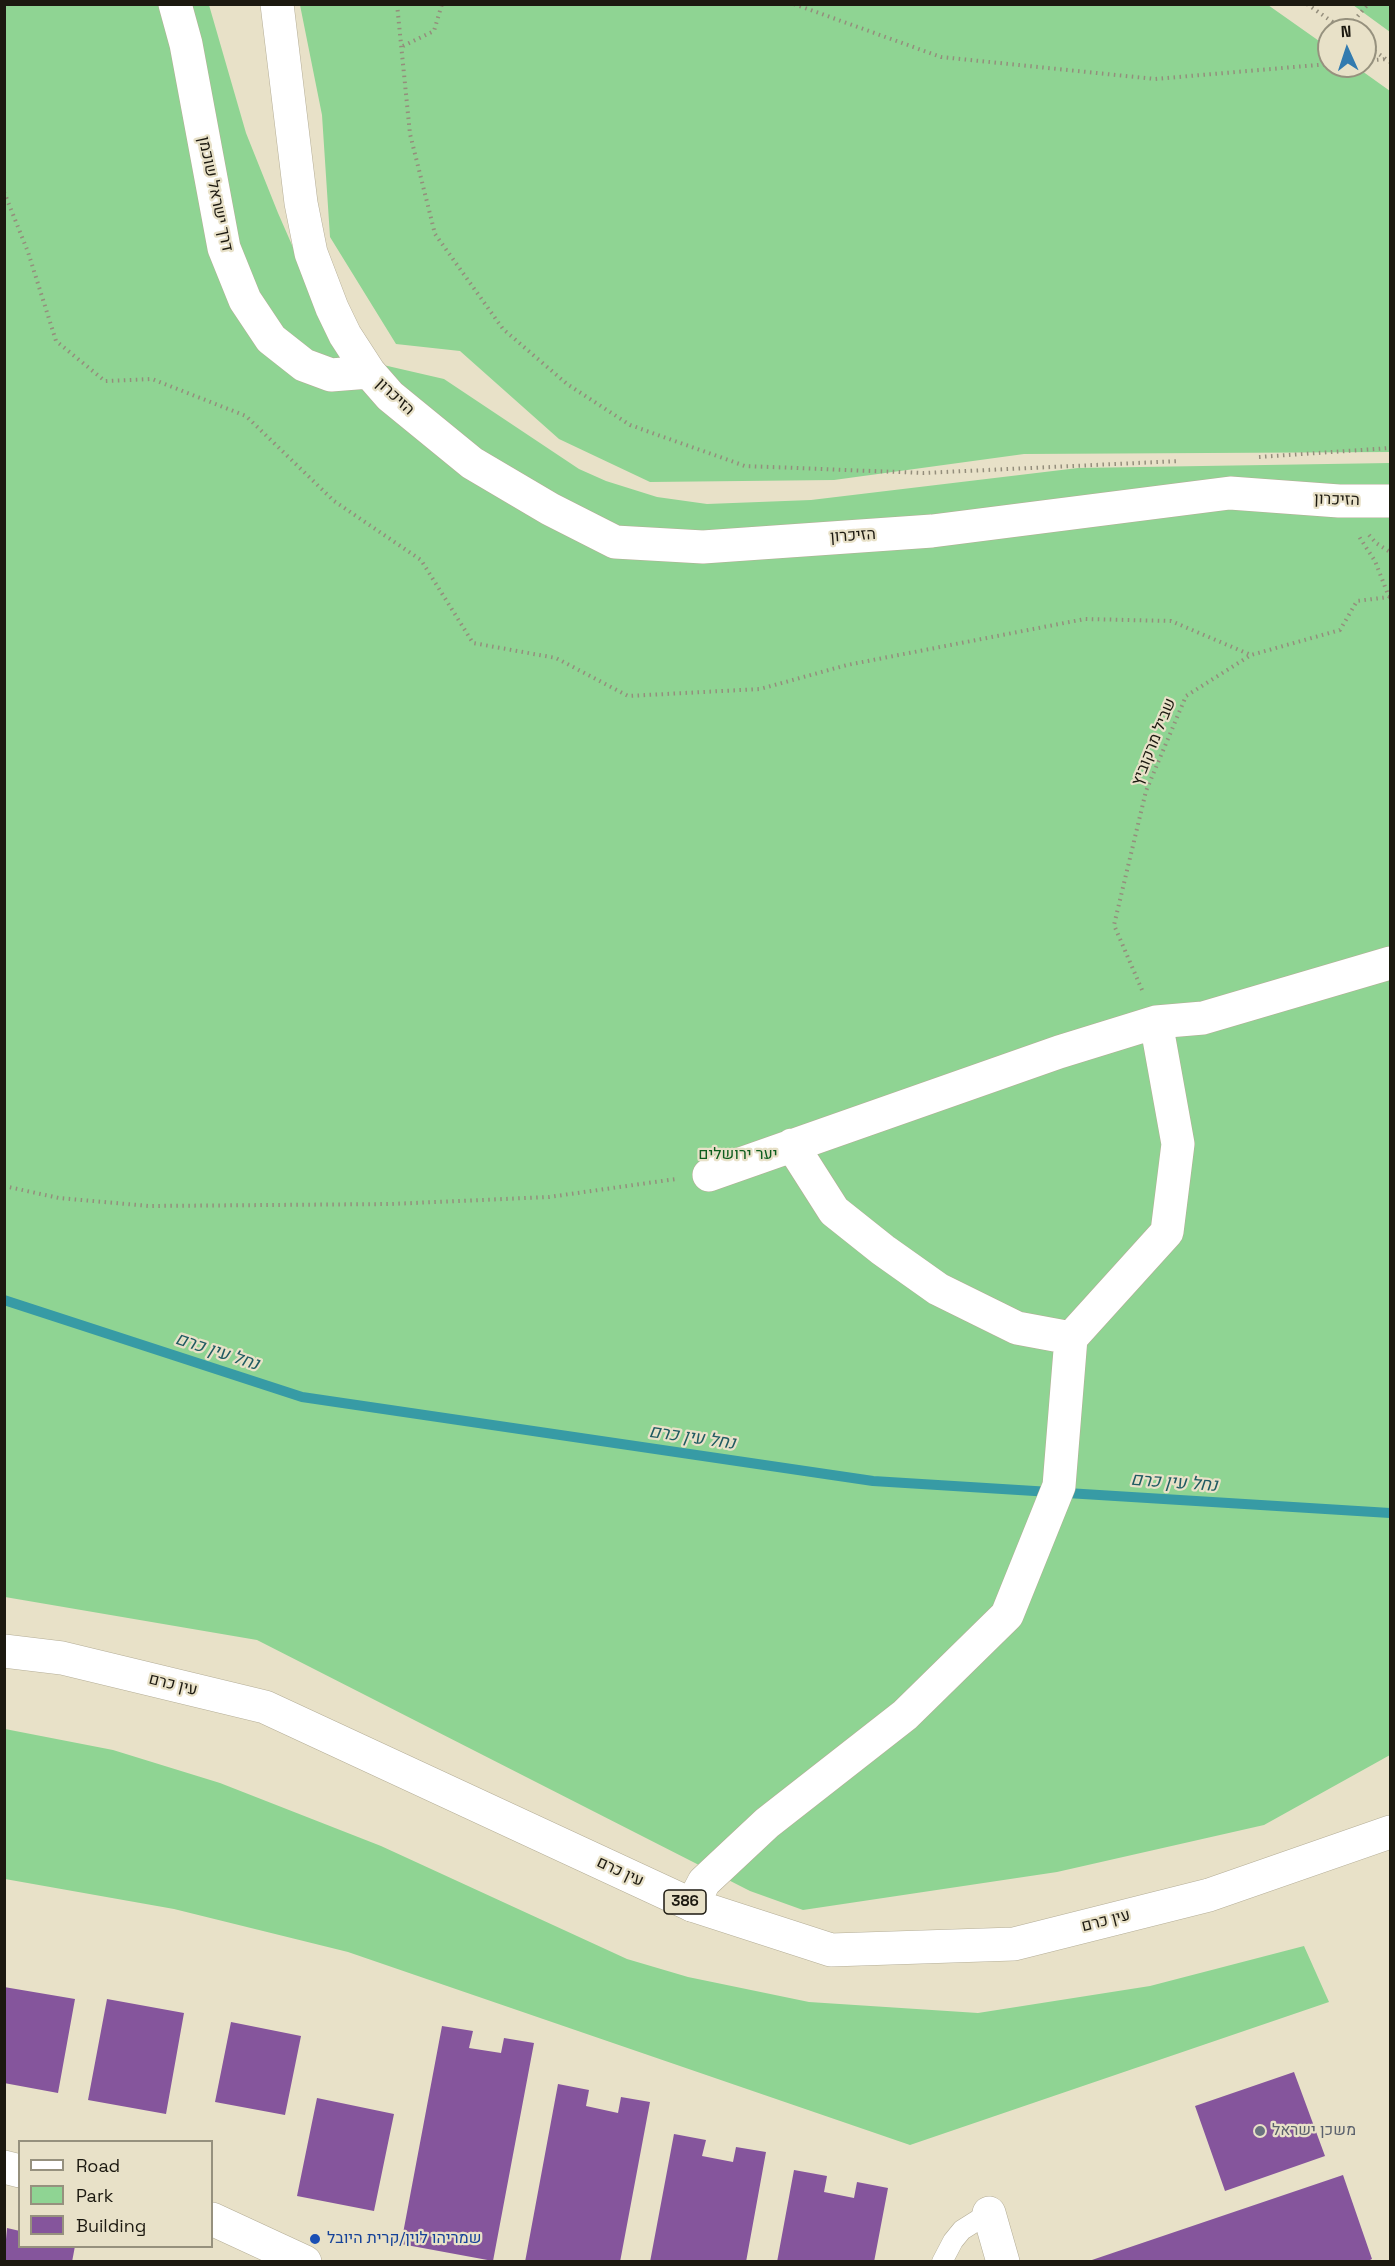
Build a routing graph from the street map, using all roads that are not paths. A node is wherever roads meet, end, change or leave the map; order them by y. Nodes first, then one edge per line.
1 (175, 4) edge
2 (277, 4) edge
3 (369, 372) junction
4 (1390, 501) edge
5 (1390, 963) edge
6 (1156, 1022) junction
7 (792, 1145) junction
8 (709, 1175) road end
9 (1071, 1338) junction
10 (4, 1651) edge
11 (1390, 1832) edge
12 (692, 1905) junction
13 (988, 2213) joint
14 (213, 2219) edge
15 (305, 2262) edge
16 (942, 2262) edge
17 (1003, 2262) edge

1 - 3 street, דרך ישראל שוכמן
2 - 3 street, הזיכרון
3 - 4 street, הזיכרון
5 - 6 street
6 - 7 street
6 - 9 street
7 - 8 street
7 - 9 street
9 - 12 street
10 - 12 street, עין כרם / 386
11 - 12 street, עין כרם / 386
13 - 16 lane
13 - 17 street
14 - 15 street

